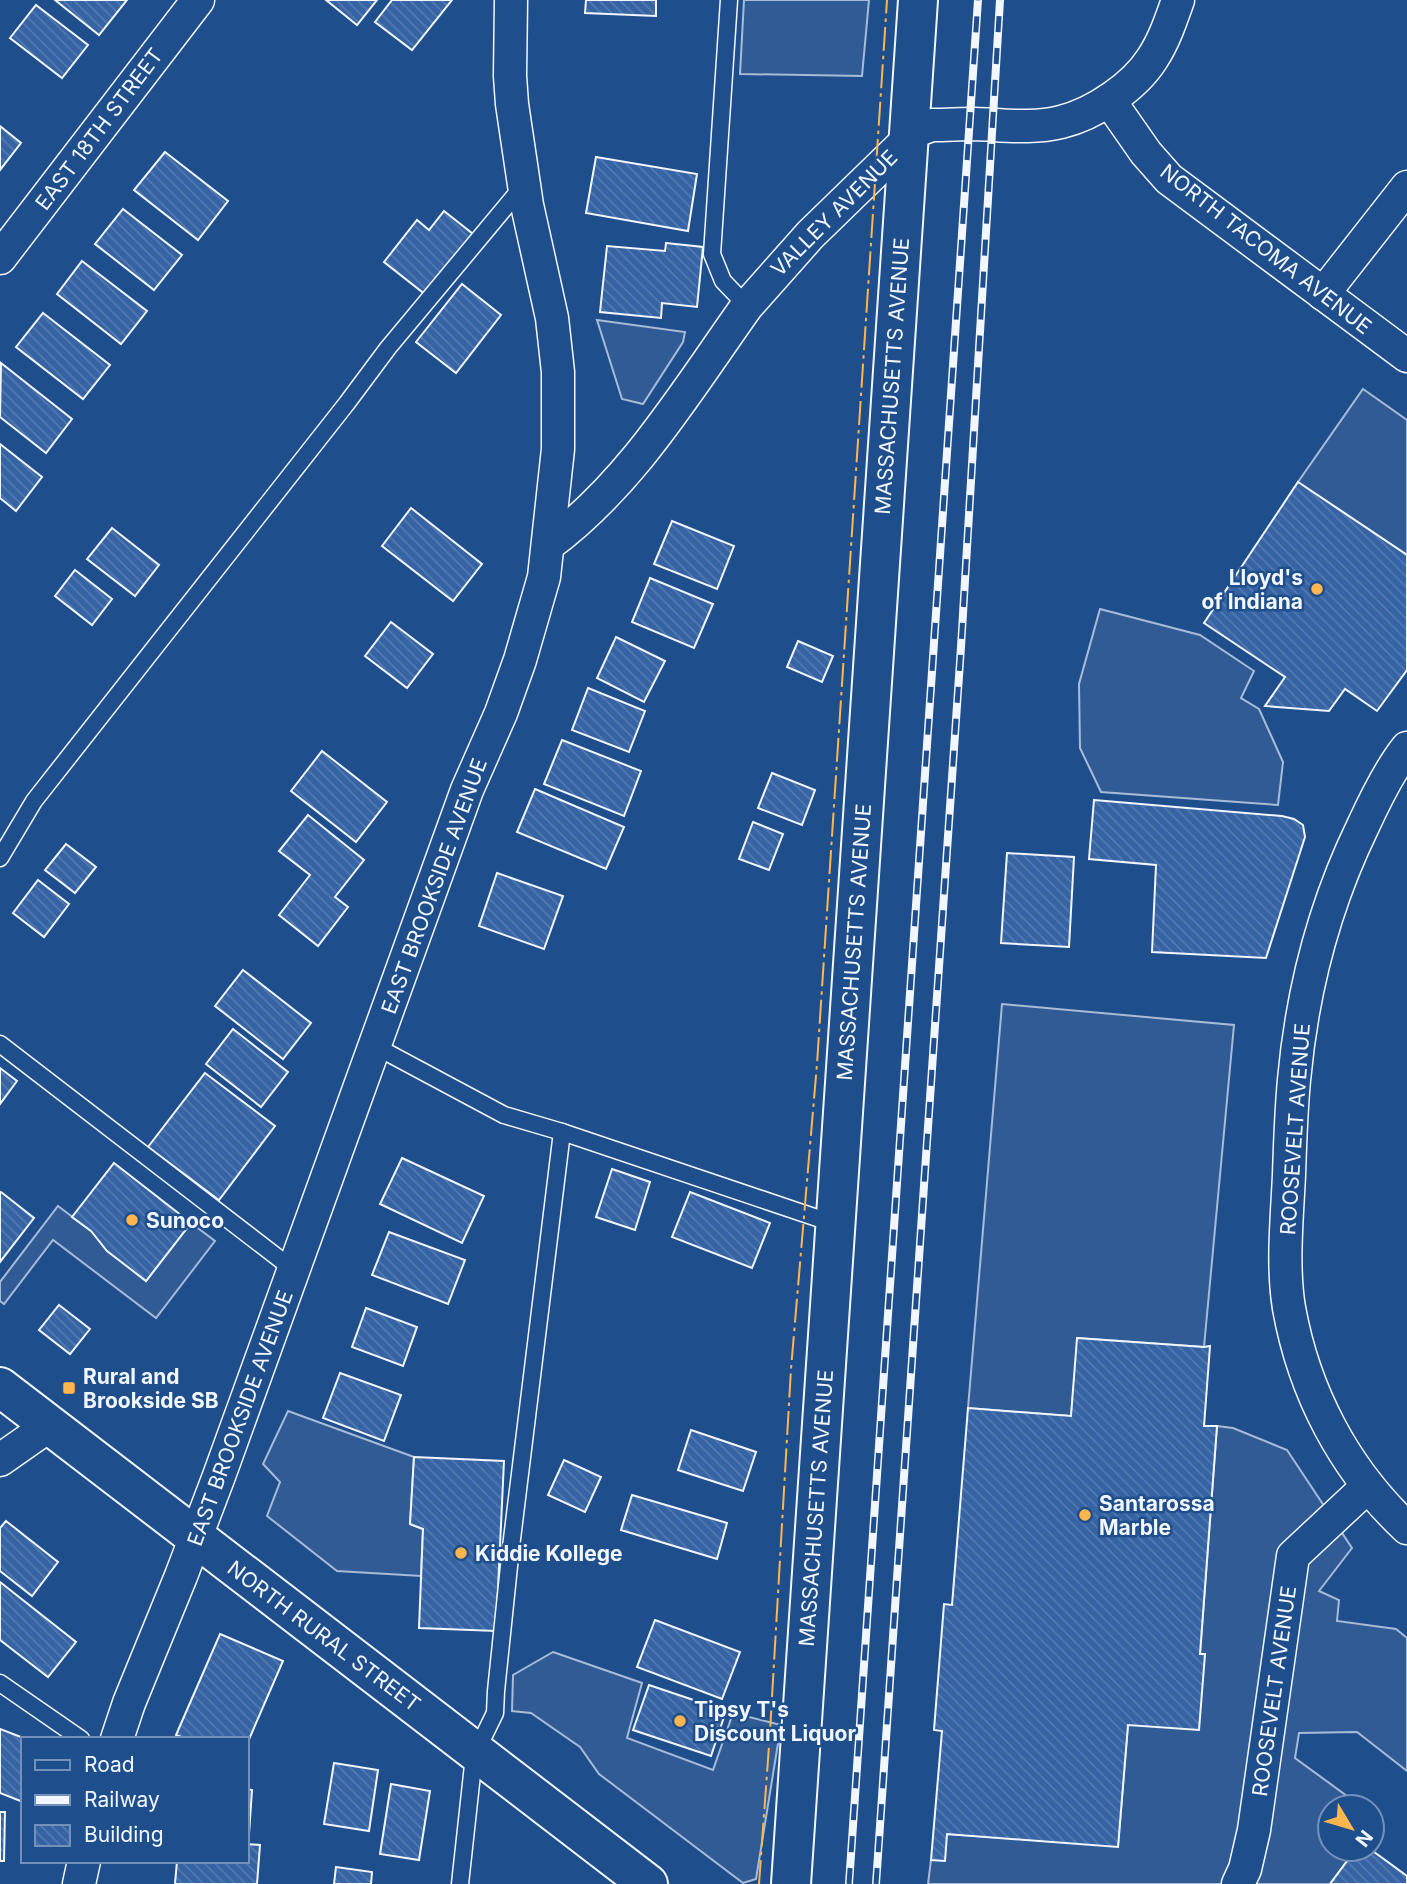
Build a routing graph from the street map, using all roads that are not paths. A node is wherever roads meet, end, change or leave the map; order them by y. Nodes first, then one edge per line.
1 (198, 0) edge
2 (511, 0) edge
3 (729, 0) edge
4 (918, 0) edge
5 (1178, 0) edge
6 (1110, 100) junction
7 (908, 138) junction
8 (523, 186) junction
9 (1407, 187) edge
10 (0, 258) edge
11 (1323, 294) junction
12 (747, 306) junction
13 (1407, 356) edge
14 (548, 545) junction
15 (1407, 748) edge
16 (0, 858) edge
17 (0, 1044) edge
18 (375, 1046) junction
19 (562, 1132) junction
20 (835, 1224) junction
21 (294, 1270) junction
22 (0, 1388) edge
23 (50, 1425) junction
24 (0, 1460) edge
25 (1368, 1486) junction
26 (1407, 1528) edge
27 (196, 1538) junction
28 (0, 1683) edge
29 (78, 1737) edge
30 (118, 1737) edge
31 (475, 1752) junction
32 (84, 1863) edge
33 (79, 1884) edge
34 (460, 1884) edge
35 (648, 1884) edge
36 (791, 1884) edge
37 (1238, 1884) edge

1 - 10 street, EAST 18TH STREET
2 - 8 street, EAST BROOKSIDE AVENUE
3 - 12 lane
4 - 7 street, MASSACHUSETTS AVENUE
5 - 6 street, VALLEY AVENUE
6 - 7 street, VALLEY AVENUE
6 - 11 street, NORTH TACOMA AVENUE
7 - 12 street, VALLEY AVENUE
7 - 20 street, MASSACHUSETTS AVENUE
8 - 14 street, EAST BROOKSIDE AVENUE
8 - 16 lane
9 - 11 street
11 - 13 street, NORTH TACOMA AVENUE
12 - 14 street, VALLEY AVENUE
14 - 18 street, EAST BROOKSIDE AVENUE
15 - 25 street, ROOSEVELT AVENUE
17 - 21 lane
18 - 19 lane
18 - 21 street, EAST BROOKSIDE AVENUE
19 - 20 lane
19 - 31 lane
20 - 36 street, MASSACHUSETTS AVENUE
21 - 27 street, EAST BROOKSIDE AVENUE
22 - 23 street, NORTH RURAL STREET
23 - 24 street
23 - 27 street, NORTH RURAL STREET
25 - 26 street, ROOSEVELT AVENUE
25 - 37 street, ROOSEVELT AVENUE
27 - 30 street, EAST BROOKSIDE AVENUE
27 - 31 street, NORTH RURAL STREET
28 - 29 lane
31 - 34 lane
31 - 35 street, NORTH RURAL STREET
32 - 33 street

